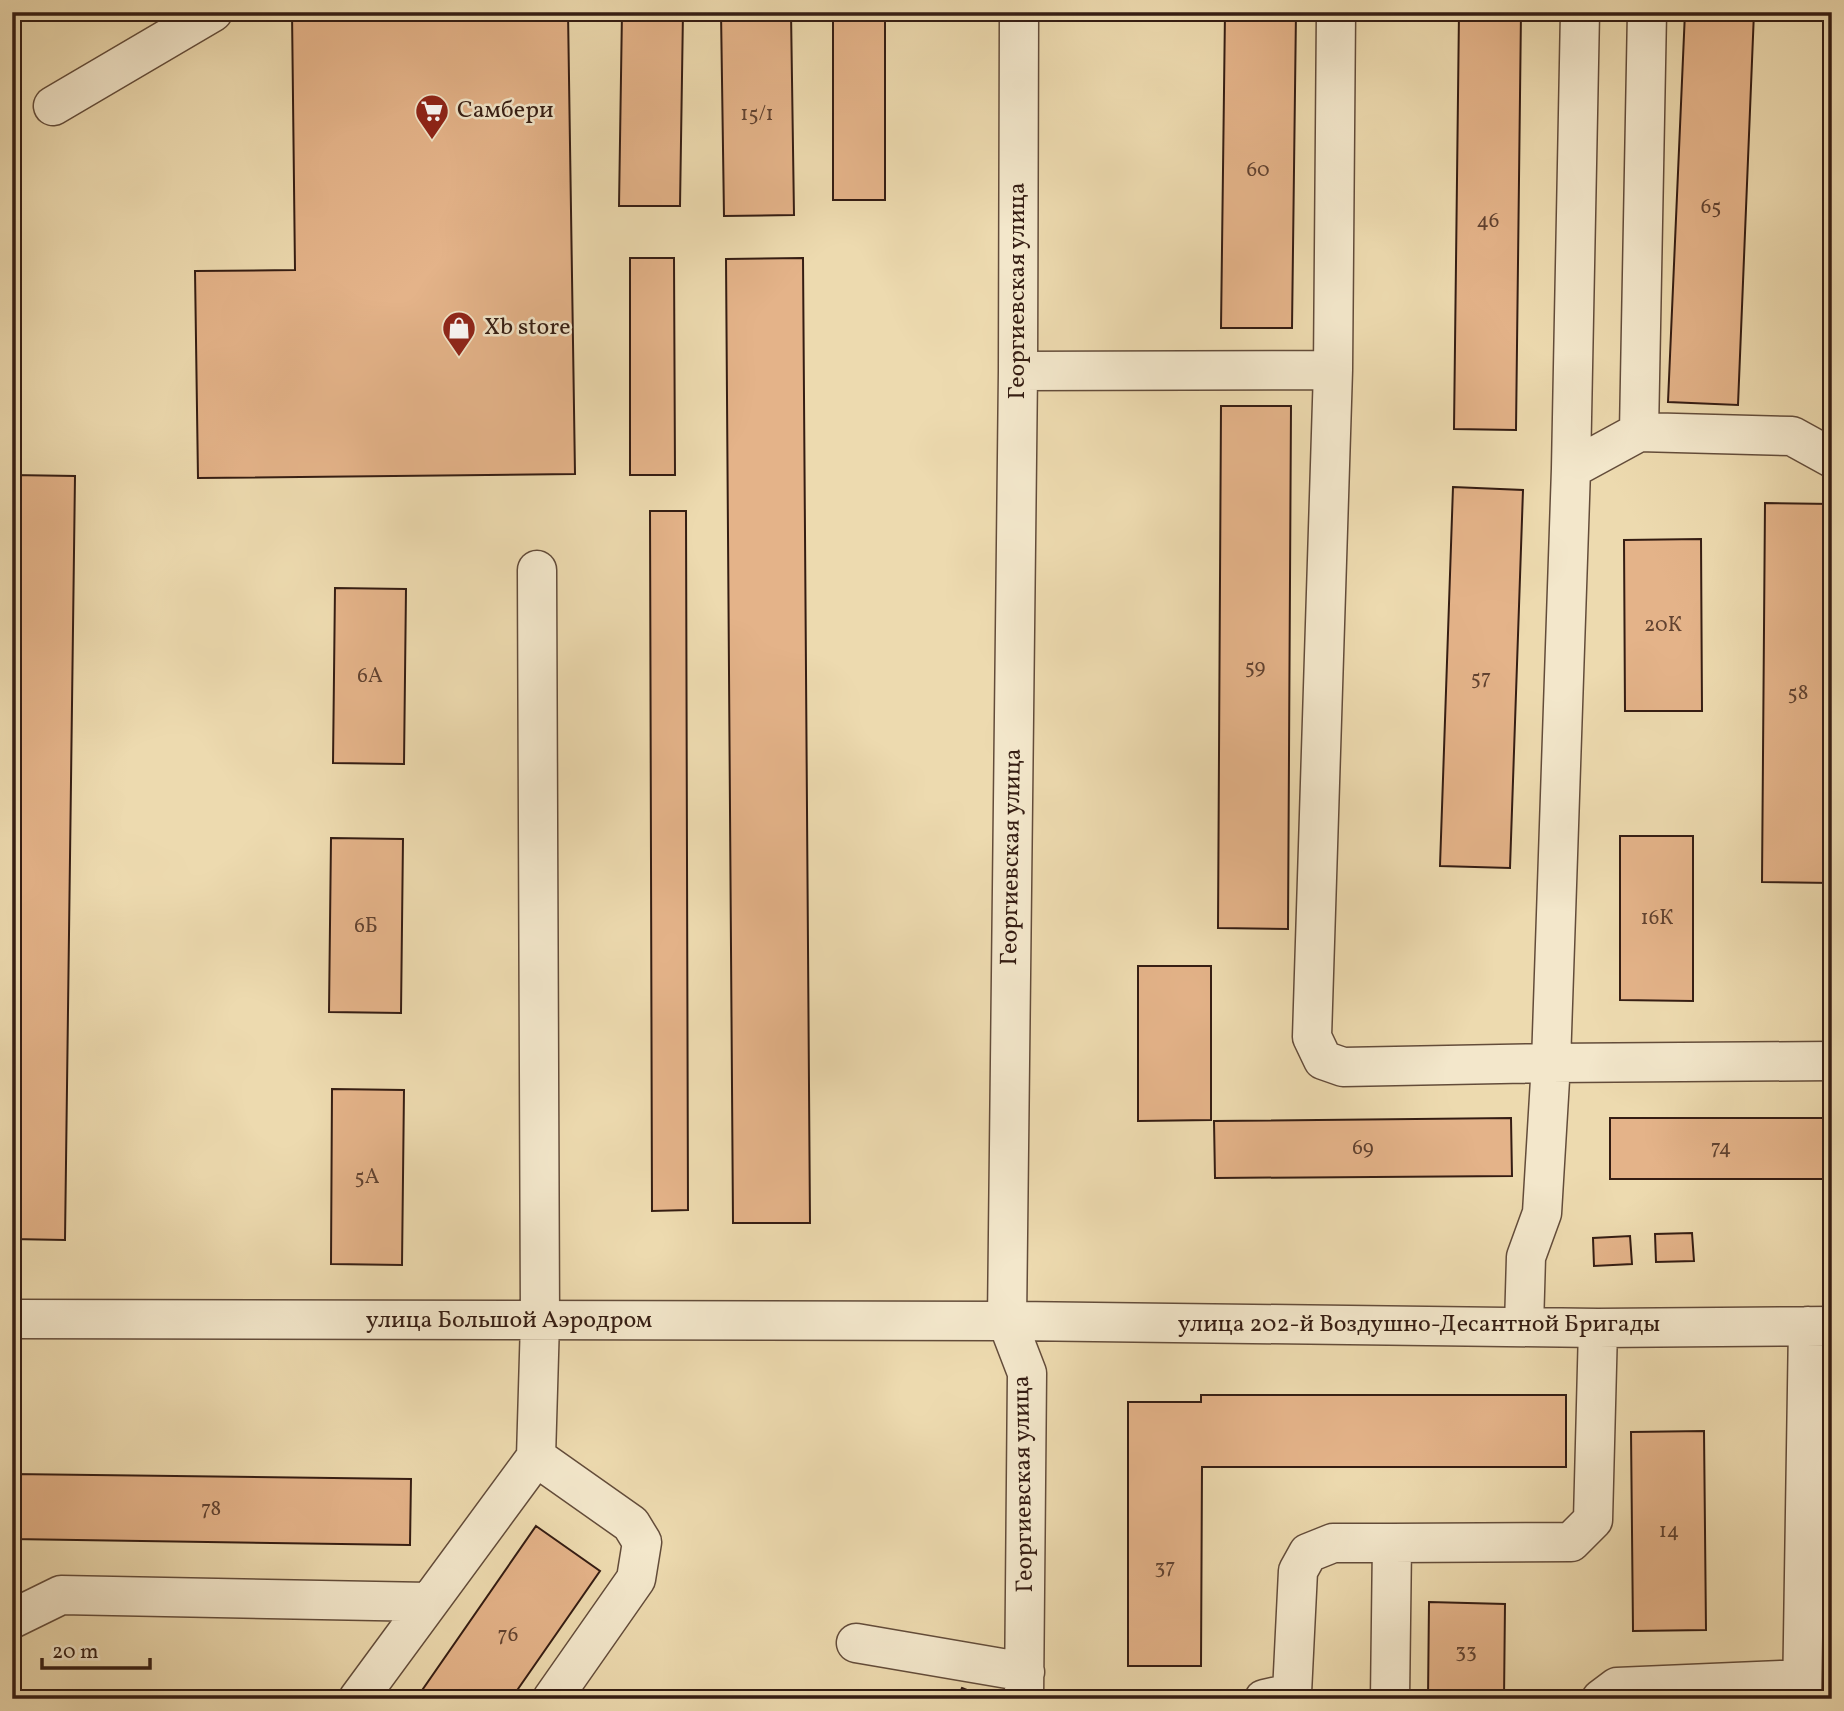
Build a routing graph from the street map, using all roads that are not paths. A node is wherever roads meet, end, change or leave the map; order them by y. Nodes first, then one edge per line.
1 (213, 12) edge
2 (1019, 12) edge
3 (1336, 12) edge
4 (1580, 12) edge
5 (1647, 12) edge
6 (53, 106) dead end
7 (1334, 370) junction
8 (1018, 371) junction
9 (1639, 432) junction
10 (1832, 458) edge
11 (1571, 468) junction
12 (537, 570) dead end
13 (1832, 1062) edge
14 (1551, 1063) junction
15 (12, 1319) edge
16 (540, 1321) junction
17 (1007, 1321) junction
18 (1524, 1326) junction
19 (1820, 1326) edge
20 (1598, 1328) junction
21 (536, 1457) junction
22 (1392, 1543) junction
23 (429, 1602) junction
24 (12, 1619) edge
25 (856, 1643) dead end
26 (1024, 1685) edge
27 (1802, 1689) edge
28 (1291, 1697) edge
29 (358, 1699) edge
30 (552, 1699) edge
31 (1390, 1699) edge
32 (1601, 1699) edge

1 - 6 street
2 - 8 street, Георгиевская улица
3 - 7 street
4 - 11 street
5 - 9 street
7 - 8 street
7 - 14 street
8 - 17 street, Георгиевская улица
9 - 10 street
9 - 11 street
11 - 14 street
12 - 16 street
13 - 14 street
14 - 18 street
15 - 16 street, улица Большой Аэродром
16 - 17 street, улица Большой Аэродром
16 - 21 street
17 - 18 street, улица 202-й Воздушно-Десантной Бригады
17 - 26 street, Георгиевская улица
18 - 20 street, улица 202-й Воздушно-Десантной Бригады
19 - 20 street, улица 202-й Воздушно-Десантной Бригады
19 - 27 street
20 - 22 street
21 - 23 street
21 - 30 street
22 - 28 street
22 - 31 street
23 - 24 street
23 - 29 street
25 - 26 street
27 - 32 street

